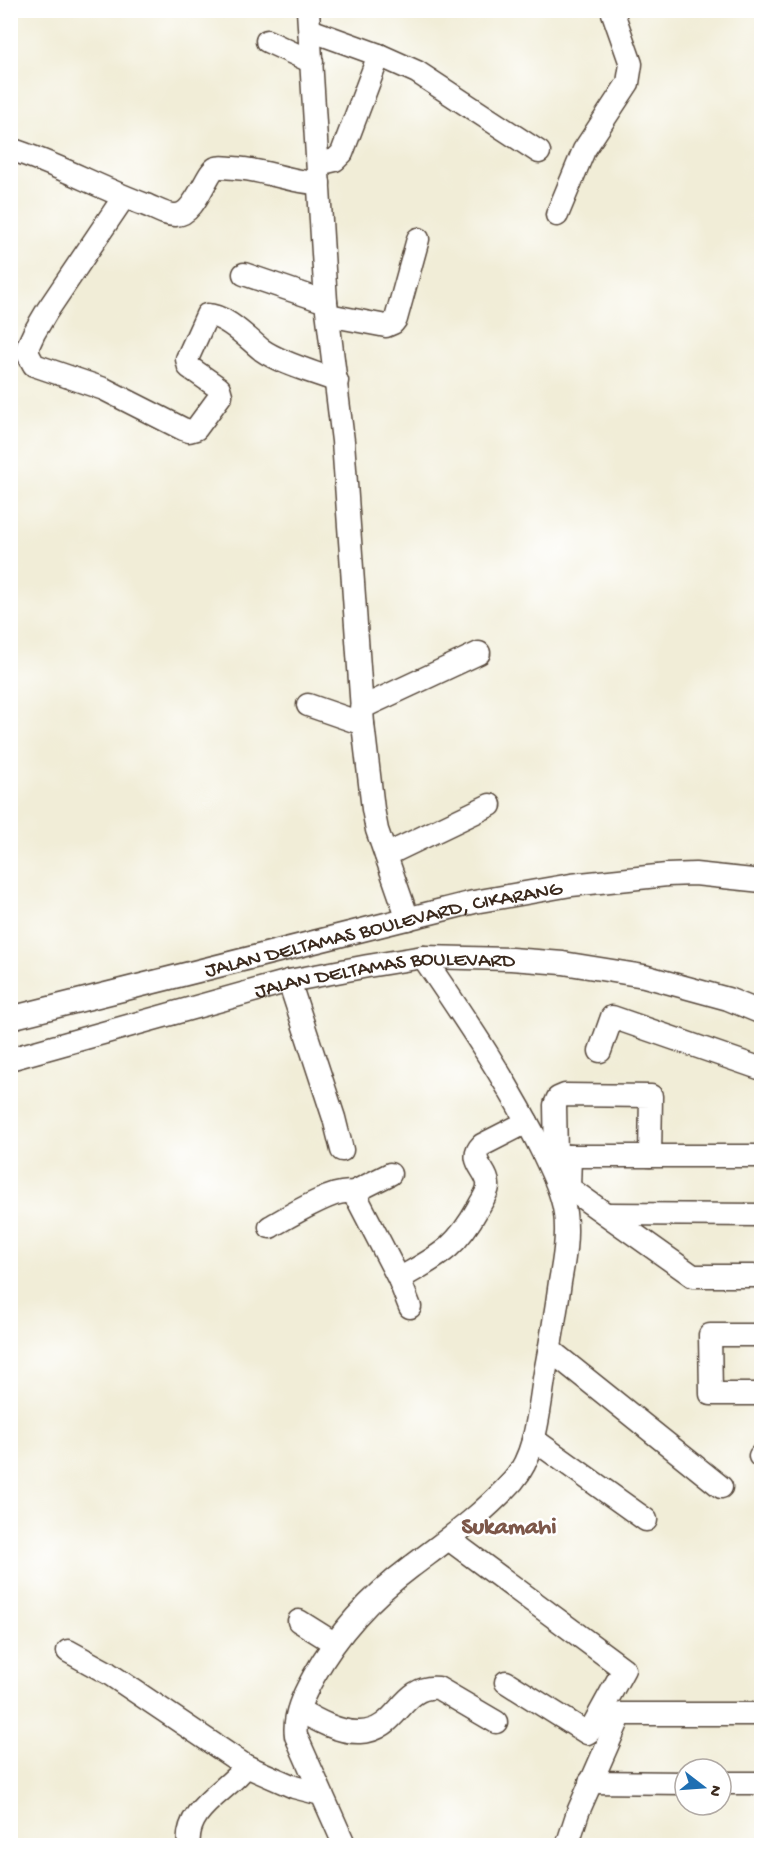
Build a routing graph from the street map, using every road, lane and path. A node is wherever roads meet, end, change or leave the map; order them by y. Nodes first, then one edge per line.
1 (612, 10) edge
2 (305, 18) edge
3 (267, 42) dead end
4 (379, 55) junction
5 (312, 62) junction
6 (314, 116) junction
7 (353, 124) junction
8 (10, 149) edge
9 (539, 152) dead end
10 (319, 173) junction
11 (124, 197) junction
12 (557, 215) dead end
13 (418, 239) dead end
14 (244, 274) dead end
15 (327, 309) junction
16 (337, 381) junction
17 (478, 653) dead end
18 (308, 705) dead end
19 (362, 716) junction
20 (490, 805) dead end
21 (386, 855) junction
22 (762, 881) edge
23 (408, 919) junction
24 (423, 957) junction
25 (467, 958) junction
26 (289, 981) junction
27 (450, 997) junction
28 (762, 1013) edge
29 (10, 1018) edge
30 (600, 1051) dead end
31 (10, 1059) edge
32 (762, 1069) edge
33 (527, 1122) junction
34 (342, 1150) dead end
35 (570, 1156) junction
36 (650, 1156) junction
37 (762, 1156) edge
38 (390, 1174) dead end
39 (352, 1193) junction
40 (607, 1214) junction
41 (656, 1215) junction
42 (762, 1215) edge
43 (270, 1227) dead end
44 (656, 1250) junction
45 (762, 1276) edge
46 (399, 1279) junction
47 (410, 1306) dead end
48 (762, 1335) edge
49 (550, 1350) junction
50 (762, 1394) edge
51 (533, 1439) junction
52 (721, 1487) dead end
53 (646, 1521) dead end
54 (450, 1540) junction
55 (299, 1621) dead end
56 (334, 1642) junction
57 (68, 1651) dead end
58 (506, 1682) dead end
59 (299, 1710) junction
60 (762, 1714) edge
61 (496, 1722) dead end
62 (246, 1766) junction
63 (590, 1782) junction
64 (673, 1783) edge
65 (733, 1783) edge
66 (762, 1783) edge
67 (321, 1794) junction
68 (336, 1841) edge
69 (189, 1845) edge
70 (567, 1845) edge

1 - 12 street
2 - 4 street
2 - 5 street
3 - 5 street
4 - 7 street
4 - 9 street
5 - 6 street
6 - 7 street
6 - 10 street
7 - 10 street
8 - 11 street
10 - 11 street
10 - 15 street
11 - 16 street
13 - 15 street
14 - 15 street
15 - 16 street
16 - 19 street
17 - 19 street
18 - 19 street
19 - 21 street
20 - 21 street
21 - 23 street
22 - 23 street, JALAN DELTAMAS BOULEVARD, CIKARANG
23 - 29 street, JALAN DELTAMAS BOULEVARD, CIKARANG
24 - 25 street, JALAN DELTAMAS BOULEVARD
24 - 26 street, JALAN DELTAMAS BOULEVARD
24 - 27 street
25 - 27 street
25 - 28 street, JALAN DELTAMAS BOULEVARD
26 - 31 street, JALAN DELTAMAS BOULEVARD
26 - 34 street
27 - 33 street
30 - 32 street
33 - 46 street
33 - 49 street
35 - 36 street
35 - 36 street
35 - 40 street
36 - 37 street
38 - 39 street
39 - 43 street
39 - 46 street
40 - 41 street
40 - 44 street
41 - 42 street
41 - 44 street
44 - 45 street
46 - 47 street
48 - 50 street
49 - 51 street
49 - 52 street
51 - 53 street
51 - 54 street
54 - 56 street
54 - 58 street
55 - 56 street
56 - 59 street
57 - 62 street
59 - 61 street
59 - 67 street
60 - 63 street
62 - 67 street
62 - 69 street
63 - 64 street
63 - 70 street
65 - 66 street
67 - 68 street

